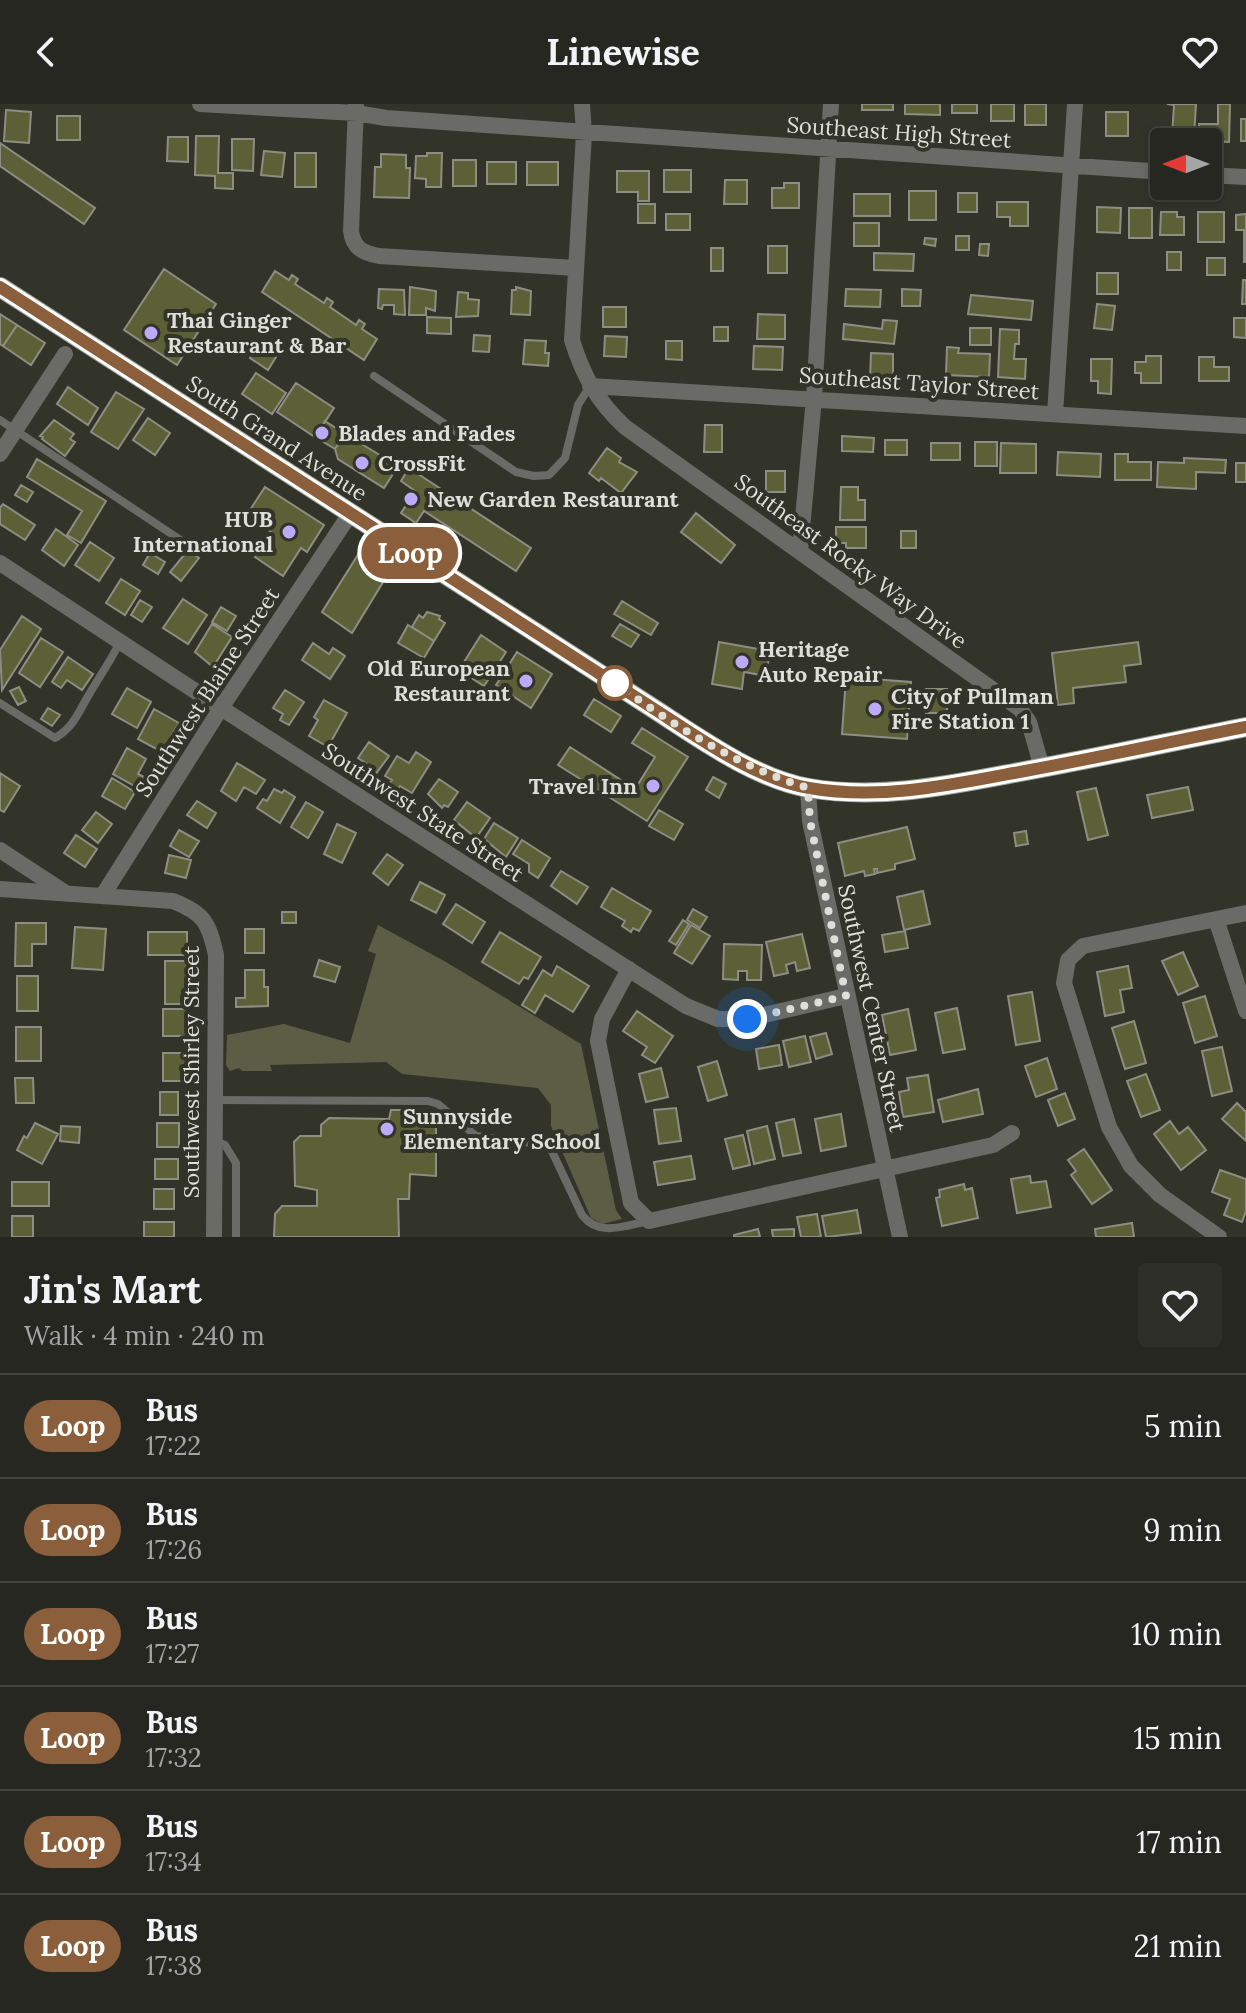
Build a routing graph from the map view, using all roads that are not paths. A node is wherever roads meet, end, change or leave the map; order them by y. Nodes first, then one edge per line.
1 (200, 104) edge
2 (582, 104) edge
3 (831, 104) edge
4 (1075, 104) edge
5 (234, 105) edge
6 (356, 108) edge
7 (584, 133) junction
8 (828, 149) junction
9 (1072, 166) junction
10 (1150, 171) edge
11 (1222, 176) edge
12 (1246, 177) edge
13 (576, 268) junction
14 (0, 287) edge
15 (65, 354) dead end
16 (374, 376) dead end
17 (590, 386) junction
18 (814, 398) junction
19 (1055, 414) junction
20 (0, 420) edge
21 (1246, 426) edge
22 (16, 430) junction
23 (0, 454) edge
24 (350, 514) junction
25 (188, 545) dead end
26 (800, 551) junction
27 (0, 563) edge
28 (120, 642) junction
29 (0, 703) edge
30 (221, 708) junction
31 (1246, 727) edge
32 (1042, 768) junction
33 (808, 788) junction
34 (0, 850) edge
35 (0, 889) edge
36 (65, 893) junction
37 (103, 895) junction
38 (1246, 913) edge
39 (1216, 919) junction
40 (629, 969) junction
41 (846, 996) junction
42 (1246, 1011) edge
43 (215, 1100) junction
44 (1012, 1133) dead end
45 (215, 1141) junction
46 (885, 1169) junction
47 (649, 1221) junction
48 (214, 1237) edge
49 (236, 1237) edge
50 (900, 1237) edge
51 (1219, 1237) edge

1 - 5 street, Southeast High Street
2 - 7 street, Southeast Rocky Way Drive
3 - 8 street
4 - 9 street
5 - 6 street, Southeast High Street
6 - 7 street, Southeast High Street
6 - 13 street
7 - 8 street, Southeast High Street
7 - 13 street, Southeast Rocky Way Drive
8 - 9 street, Southeast High Street
8 - 18 street
9 - 10 street, Southeast High Street
9 - 19 street
11 - 12 street
13 - 17 street, Southeast Rocky Way Drive
14 - 24 main road, South Grand Avenue
15 - 22 street
16 - 17 lane
17 - 18 street, Southeast Taylor Street
17 - 26 street, Southeast Rocky Way Drive
18 - 19 street, Southeast Taylor Street
18 - 26 street
19 - 21 street, Southeast Taylor Street
20 - 22 lane
22 - 23 street
22 - 25 lane
24 - 30 street, Southwest Blaine Street
24 - 33 main road, South Grand Avenue
26 - 32 street, Southeast Rocky Way Drive
27 - 28 street, Southwest State Street
28 - 29 lane
28 - 30 street, Southwest State Street
30 - 37 street, Southwest Blaine Street
30 - 40 street, Southwest State Street
31 - 32 main road, South Grand Avenue
32 - 33 main road, South Grand Avenue
33 - 41 street, Southwest Center Street
34 - 36 street
35 - 36 street, Southwest Shirley Street
36 - 37 street, Southwest Shirley Street
37 - 43 street, Southwest Shirley Street
38 - 39 street
39 - 42 street
39 - 51 street
40 - 41 street, Southwest State Street
40 - 47 street
41 - 46 street, Southwest Center Street
43 - 45 street, Southwest Shirley Street
43 - 47 lane
44 - 46 street
45 - 48 street, Southwest Shirley Street
45 - 49 lane
46 - 47 street
46 - 50 street, Southwest Center Street

